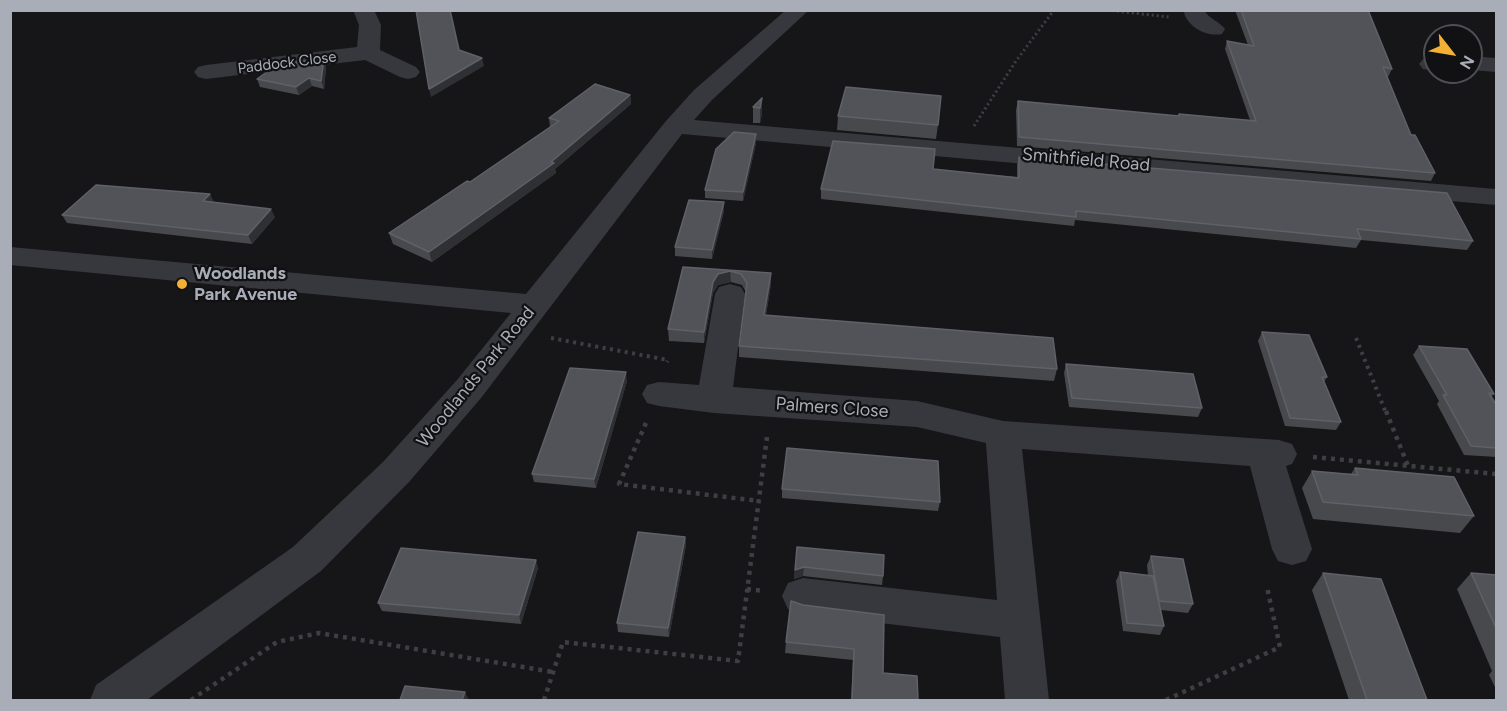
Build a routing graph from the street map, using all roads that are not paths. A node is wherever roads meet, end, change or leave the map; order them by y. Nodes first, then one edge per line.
1 (363, 10) edge
2 (799, 10) edge
3 (368, 53) junction
4 (206, 72) dead end
5 (408, 72) dead end
6 (675, 126) junction
7 (1497, 197) edge
8 (10, 256) edge
9 (730, 294) dead end
10 (525, 318) junction
11 (659, 394) road end
12 (714, 400) junction
13 (1003, 434) junction
14 (1292, 549) dead end
15 (803, 596) dead end
16 (1019, 621) junction
17 (112, 700) edge
18 (1026, 700) edge

1 - 3 street
2 - 6 street, Woodlands Park Road
3 - 4 street, Paddock Close
3 - 5 street
6 - 7 street, Smithfield Road
6 - 10 street, Woodlands Park Road
8 - 10 street
9 - 12 street
10 - 17 street, Woodlands Park Road
11 - 12 street, Palmers Close
12 - 13 street, Palmers Close
13 - 14 street, Palmers Close
13 - 16 street
15 - 16 street
16 - 18 street

